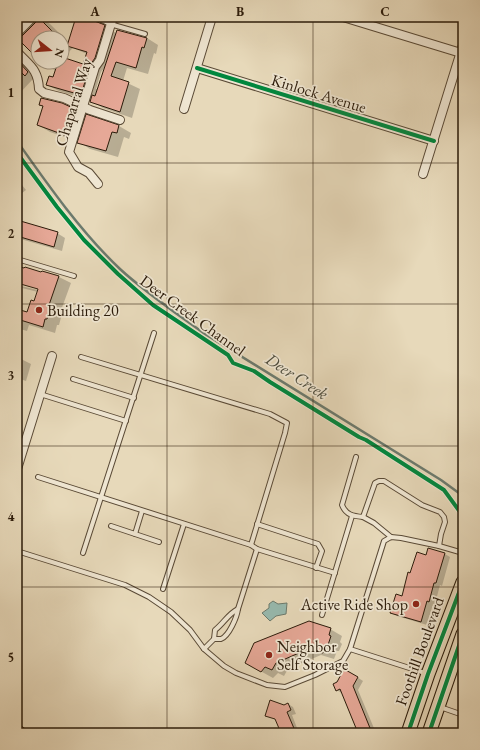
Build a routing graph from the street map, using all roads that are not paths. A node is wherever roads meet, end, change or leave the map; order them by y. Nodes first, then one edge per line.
1 (33, 17) edge
2 (95, 17) edge
3 (212, 17) edge
4 (343, 17) edge
5 (112, 20) edge
6 (17, 33) edge
7 (145, 34) dead end
8 (462, 49) edge
9 (17, 52) edge
10 (197, 68) junction
11 (83, 106) junction
12 (184, 109) dead end
13 (120, 120) dead end
14 (434, 140) junction
15 (424, 174) dead end
16 (98, 184) dead end
17 (17, 259) edge
18 (74, 276) dead end
19 (154, 333) dead end
20 (52, 356) dead end
21 (81, 357) dead end
22 (141, 375) junction
23 (73, 379) dead end
24 (40, 394) junction
25 (134, 398) junction
26 (126, 421) junction
27 (356, 458) dead end
28 (17, 469) edge
29 (38, 477) dead end
30 (102, 498) junction
31 (142, 511) junction
32 (352, 516) junction
33 (363, 517) junction
34 (184, 524) junction
35 (257, 524) junction
36 (111, 526) dead end
37 (135, 534) junction
38 (391, 537) junction
39 (159, 542) dead end
40 (251, 545) junction
41 (440, 546) junction
42 (257, 549) junction
43 (17, 551) edge
44 (83, 553) dead end
45 (463, 553) edge
46 (316, 568) junction
47 (335, 573) junction
48 (463, 582) edge
49 (163, 589) dead end
50 (238, 609) junction
51 (322, 615) dead end
52 (222, 624) junction
53 (229, 629) junction
54 (463, 634) edge
55 (214, 639) junction
56 (350, 648) junction
57 (204, 649) junction
58 (428, 674) junction
59 (438, 707) junction
60 (463, 715) edge
61 (408, 733) edge
62 (429, 733) edge

1 - 6 street
2 - 5 lane
3 - 10 street
4 - 8 street
5 - 7 lane
5 - 11 street, Chaparral Way
8 - 14 street
9 - 11 street
10 - 12 street
10 - 14 street, Kinlock Avenue
11 - 13 street
11 - 16 street, Chaparral Way
14 - 15 street
17 - 18 lane
19 - 22 lane
20 - 24 street
21 - 22 lane
22 - 25 lane
22 - 35 lane
23 - 25 lane
24 - 26 lane
24 - 28 street
25 - 26 lane
26 - 30 lane
27 - 32 lane
29 - 30 lane
30 - 31 lane
30 - 44 lane
31 - 34 lane
31 - 37 lane
32 - 33 lane
32 - 47 lane
33 - 38 lane
33 - 41 lane
34 - 40 lane
34 - 49 lane
35 - 40 lane
35 - 46 lane
36 - 37 lane
37 - 39 lane
38 - 41 lane
38 - 56 lane
40 - 42 lane
41 - 45 lane
42 - 46 lane
42 - 50 lane
43 - 57 lane
46 - 47 lane
47 - 51 lane
48 - 58 main road, Foothill Boulevard
50 - 52 lane
50 - 53 lane
52 - 53 lane
52 - 55 lane
53 - 55 lane
54 - 59 main road
55 - 57 lane
56 - 57 lane
56 - 58 lane
58 - 61 main road, Foothill Boulevard
59 - 60 lane
59 - 62 main road

